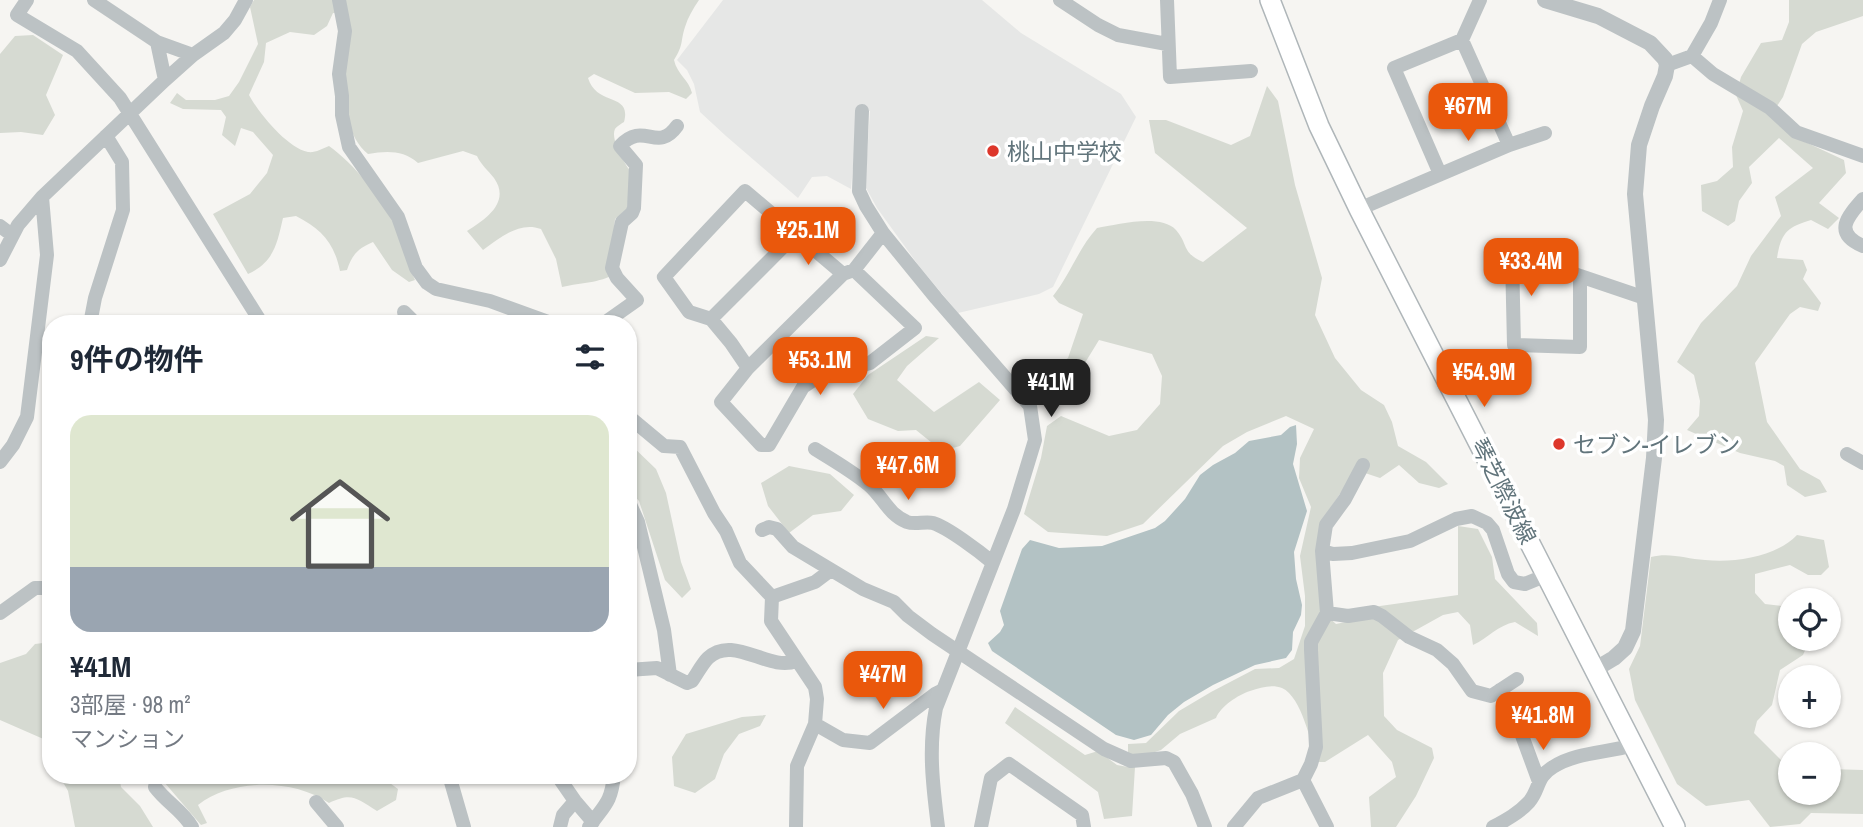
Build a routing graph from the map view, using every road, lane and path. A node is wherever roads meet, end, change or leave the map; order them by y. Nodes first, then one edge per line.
1 (27, 0) edge
2 (94, 0) edge
3 (246, 0) edge
4 (339, 0) edge
5 (1060, 0) edge
6 (1167, 0) edge
7 (1270, 0) edge
8 (1480, 0) edge
9 (1545, 0) edge
10 (1720, 0) edge
11 (1462, 40) junction
12 (157, 42) junction
13 (1167, 44) junction
14 (193, 55) junction
15 (1692, 56) junction
16 (1667, 65) junction
17 (1251, 71) dead end
18 (165, 80) junction
19 (862, 111) dead end
20 (131, 113) junction
21 (677, 126) dead end
22 (1545, 134) dead end
23 (106, 135) junction
24 (1509, 145) junction
25 (1863, 156) edge
26 (1440, 174) junction
27 (42, 197) junction
28 (1863, 199) edge
29 (1359, 209) junction
30 (6, 230) edge
31 (883, 233) junction
32 (796, 234) junction
33 (1863, 246) edge
34 (0, 260) edge
35 (849, 272) junction
36 (1580, 276) junction
37 (1645, 298) junction
38 (404, 312) dead end
39 (92, 315) edge
40 (256, 315) edge
41 (407, 315) edge
42 (529, 315) edge
43 (616, 315) edge
44 (711, 319) junction
45 (748, 368) junction
46 (637, 424) edge
47 (815, 449) dead end
48 (1847, 454) dead end
49 (0, 462) edge
50 (1863, 463) edge
51 (1363, 465) dead end
52 (637, 520) edge
53 (762, 530) dead end
54 (1322, 551) junction
55 (992, 562) junction
56 (831, 570) junction
57 (1547, 575) junction
58 (42, 588) edge
59 (772, 597) junction
60 (0, 613) edge
61 (1327, 613) junction
62 (958, 651) junction
63 (796, 661) junction
64 (637, 669) edge
65 (1594, 670) junction
66 (670, 675) junction
67 (1517, 679) dead end
68 (943, 690) junction
69 (1500, 690) junction
70 (815, 724) junction
71 (1633, 745) junction
72 (1538, 779) junction
73 (1303, 780) junction
74 (452, 784) edge
75 (564, 784) edge
76 (613, 784) edge
77 (155, 787) dead end
78 (575, 801) junction
79 (316, 802) dead end
80 (591, 824) edge
81 (192, 827) edge
82 (337, 827) edge
83 (464, 827) edge
84 (560, 827) edge
85 (796, 827) edge
86 (938, 827) edge
87 (981, 827) edge
88 (1084, 827) edge
89 (1205, 827) edge
90 (1234, 827) edge
91 (1327, 827) edge
92 (1493, 827) edge
93 (1675, 827) edge

1 - 20 street
2 - 12 street
3 - 14 street
4 - 42 street
5 - 13 street
6 - 13 street
7 - 29 main road, 琴芝際波線
8 - 11 street
9 - 16 street
10 - 15 street
11 - 24 street
11 - 26 street
12 - 14 street
12 - 18 street
13 - 17 street
14 - 18 street
15 - 16 street
15 - 25 street
16 - 37 street
18 - 20 street
19 - 31 street
20 - 23 street
20 - 40 street
21 - 43 street
22 - 24 street
23 - 27 street
23 - 39 street
24 - 26 street
26 - 29 street
27 - 30 street
27 - 49 street
28 - 33 street
29 - 57 main road, 琴芝際波線
30 - 34 street
31 - 35 street
31 - 55 street
32 - 35 street
32 - 44 street
32 - 44 street
35 - 45 street
35 - 45 street
36 - 36 street
36 - 37 street
37 - 65 street
38 - 41 street
44 - 45 street
46 - 59 street
47 - 55 street
48 - 50 street
51 - 54 street
52 - 66 street
53 - 56 street
54 - 57 street
54 - 61 street
55 - 62 street
56 - 59 street
56 - 62 street
57 - 65 main road, 琴芝際波線
58 - 60 street
59 - 63 street
61 - 69 street
61 - 73 street
62 - 68 street
62 - 89 street
63 - 66 street
63 - 70 street
64 - 66 street
65 - 71 main road, 琴芝際波線
67 - 69 street
68 - 70 street
68 - 86 street
69 - 72 street
70 - 85 street
71 - 72 street
71 - 93 main road, 琴芝際波線
72 - 92 street
73 - 90 street
73 - 91 street
74 - 83 street
75 - 78 street
76 - 80 street
77 - 81 street
78 - 80 street
78 - 84 street
79 - 82 street
87 - 88 street

